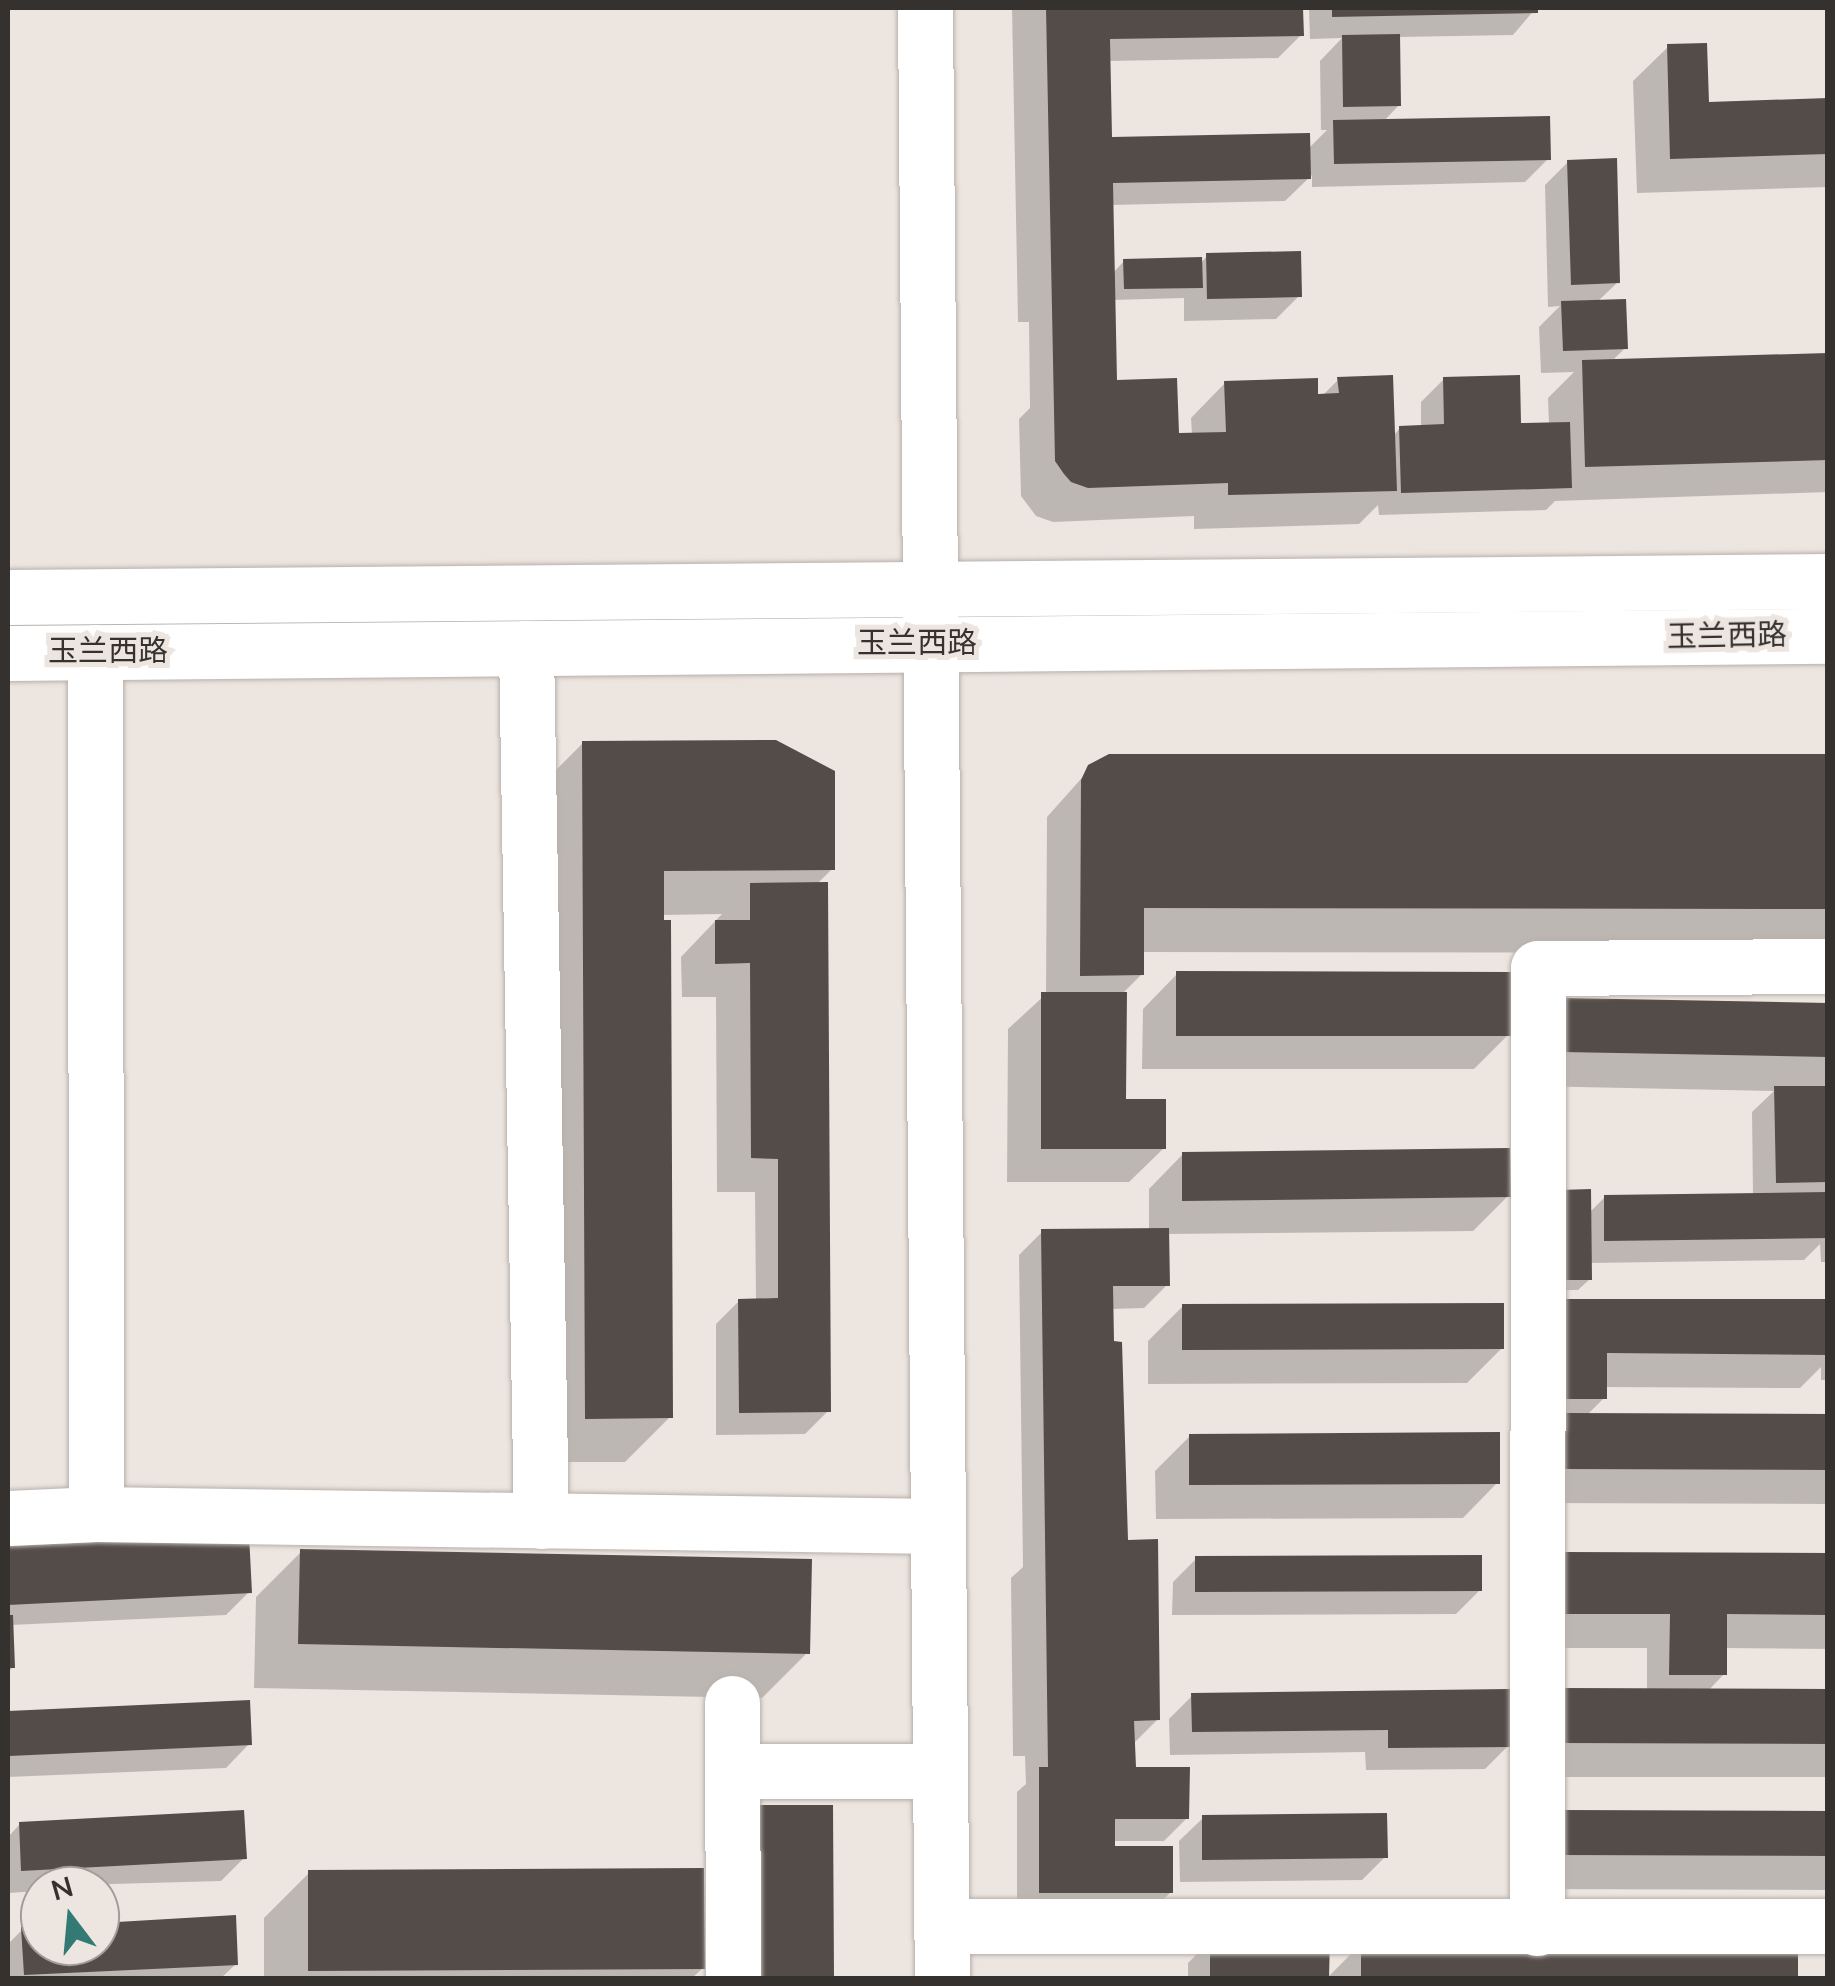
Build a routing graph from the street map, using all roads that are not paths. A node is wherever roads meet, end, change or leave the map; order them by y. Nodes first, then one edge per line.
1 (925, 8) edge
2 (1828, 582) edge
3 (930, 589) junction
4 (8, 598) edge
5 (1828, 636) edge
6 (930, 644) junction
7 (526, 648) junction
8 (8, 652) edge
9 (94, 652) junction
10 (1828, 966) edge
11 (96, 1514) junction
12 (8, 1518) edge
13 (541, 1521) junction
14 (938, 1526) junction
15 (732, 1703) dead end
16 (940, 1771) junction
17 (732, 1772) junction
18 (1828, 1926) edge
19 (1537, 1928) junction
20 (942, 1952) edge
21 (733, 1978) edge

1 - 3 main road
2 - 3 main road, 玉兰西路
3 - 4 main road, 玉兰西路
3 - 6 main road
5 - 6 main road, 玉兰西路
6 - 7 main road, 玉兰西路
6 - 14 main road
7 - 9 main road, 玉兰西路
7 - 13 main road
8 - 9 main road, 玉兰西路
9 - 11 main road
10 - 19 main road
11 - 12 main road
11 - 13 main road
13 - 14 main road
14 - 16 main road
15 - 17 main road
16 - 17 main road
16 - 20 main road
17 - 21 main road
18 - 19 main road
19 - 20 main road

